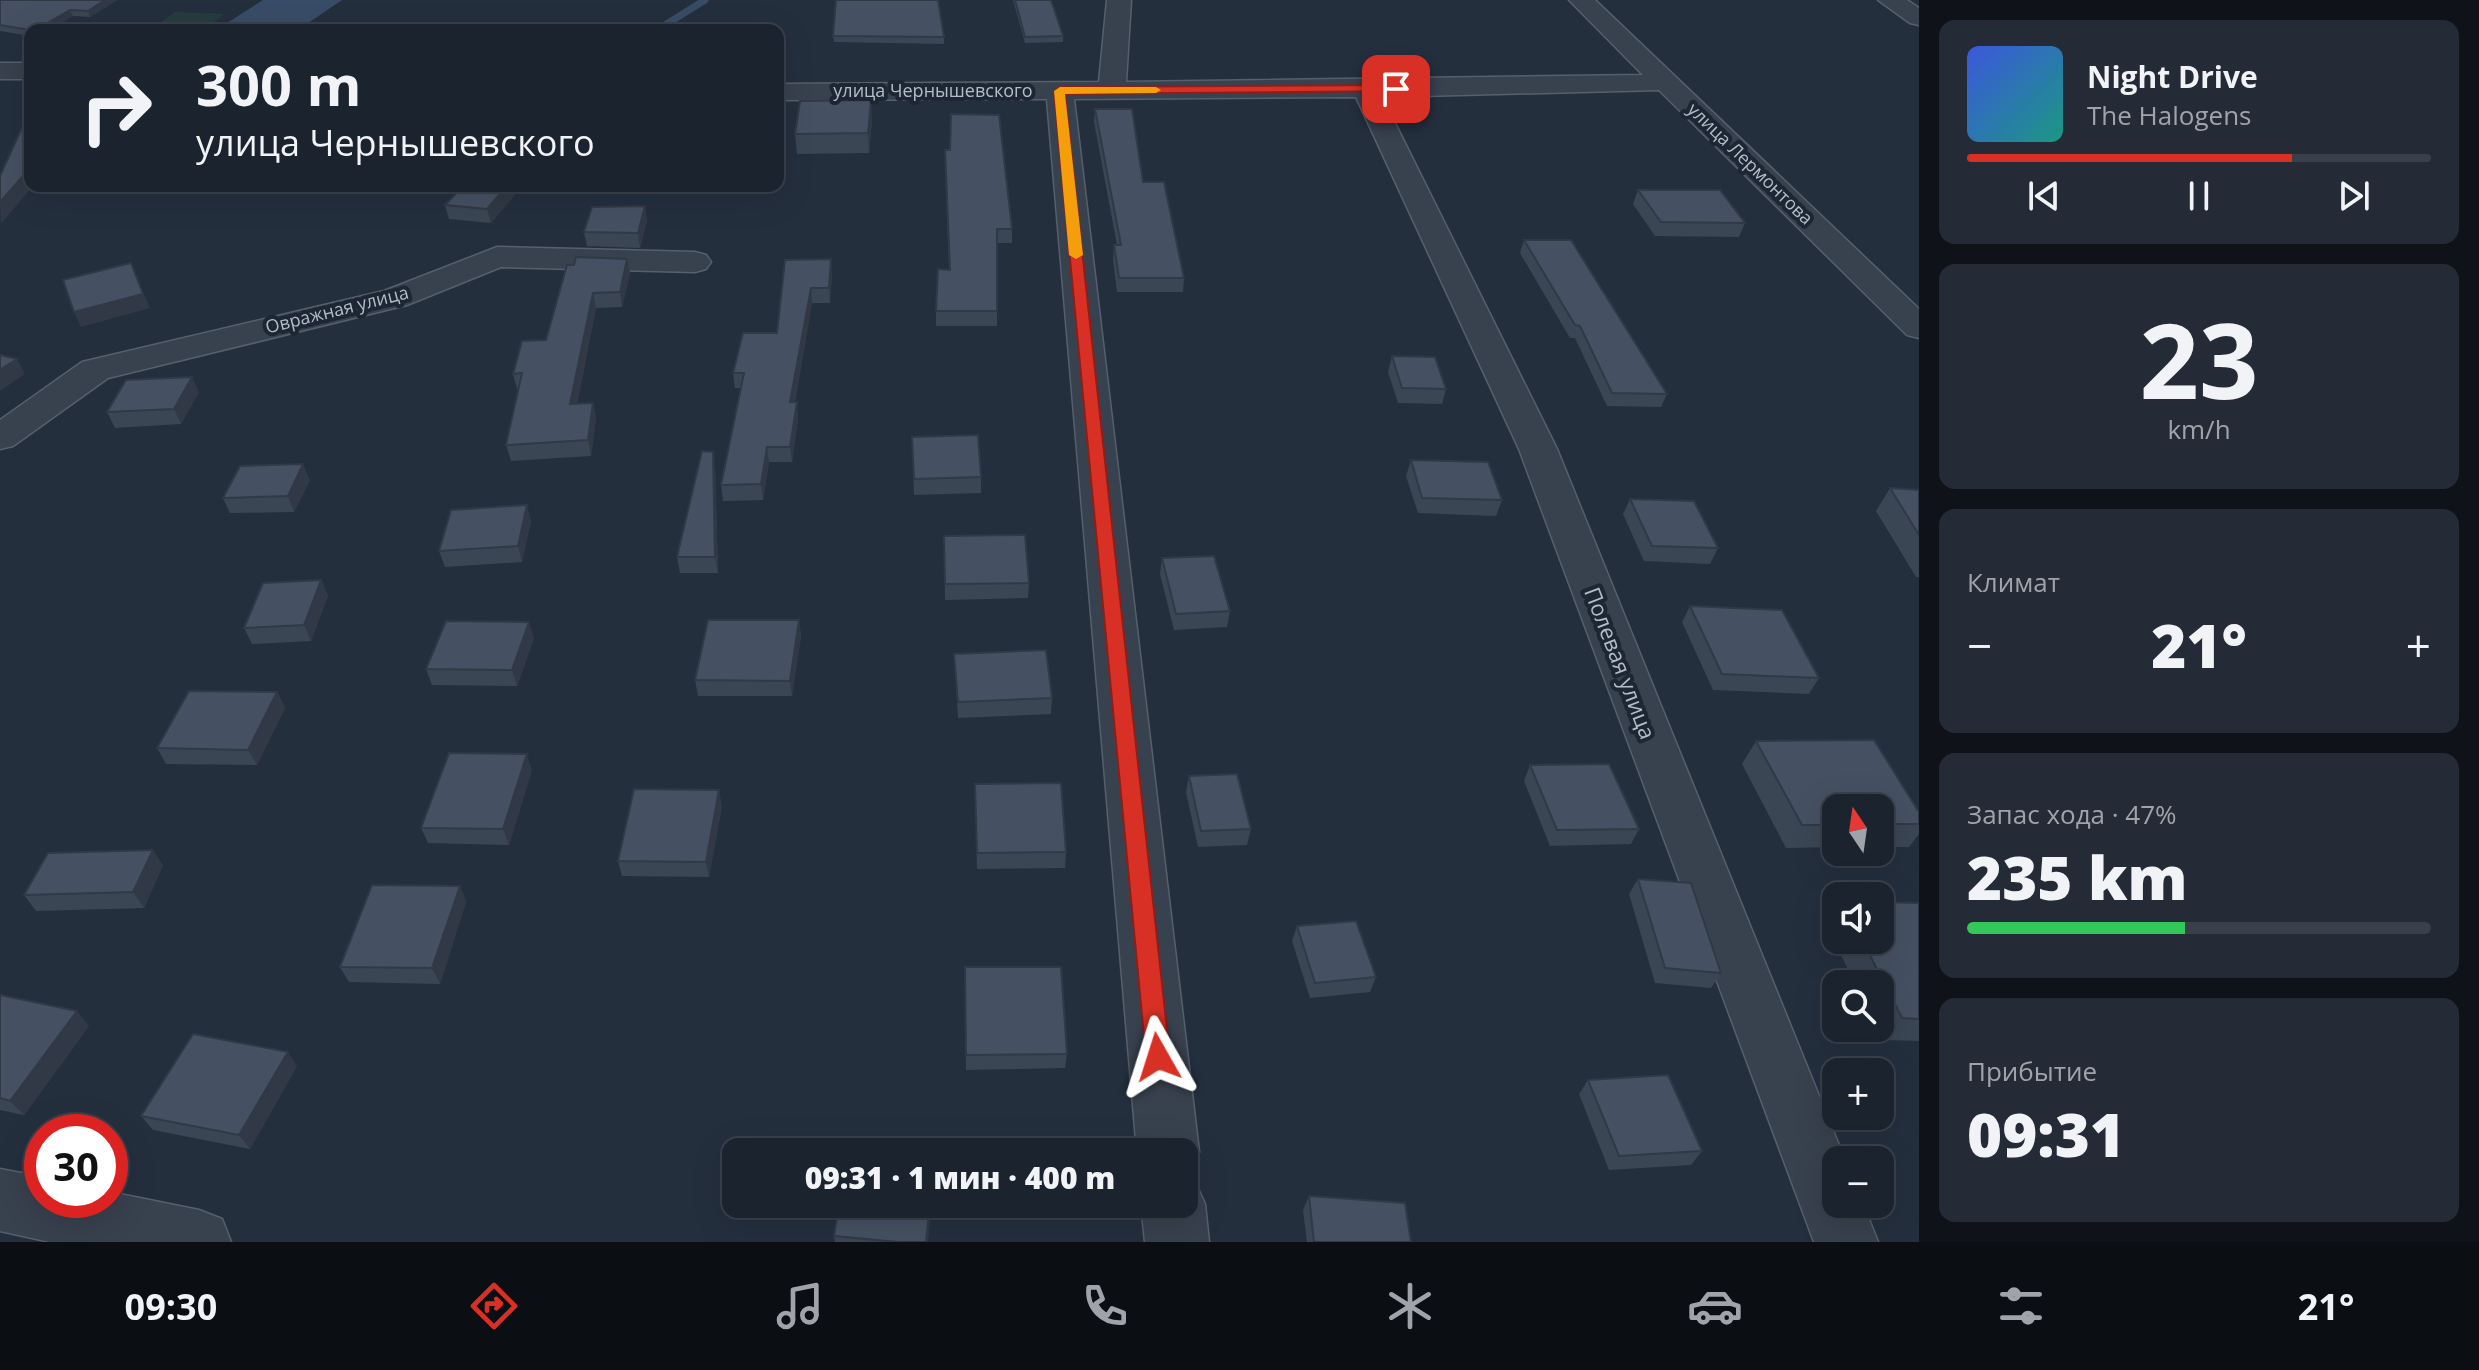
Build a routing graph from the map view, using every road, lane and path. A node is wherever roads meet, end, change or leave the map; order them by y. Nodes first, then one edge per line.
1 (1119, 0) edge
2 (1581, 0) edge
3 (1890, 0) edge
4 (1919, 18) edge
5 (0, 71) edge
6 (24, 71) edge
7 (1664, 82) junction
8 (1112, 90) junction
9 (1060, 91) junction
10 (784, 92) edge
11 (1368, 95) dead end
12 (695, 262) dead end
13 (1919, 328) edge
14 (0, 438) edge
15 (1167, 1138) edge
16 (0, 1200) edge
17 (1174, 1218) edge
18 (199, 1242) edge
19 (1177, 1242) edge
20 (1846, 1242) edge

1 - 8 street
2 - 7 street, улица Лермонтова
3 - 4 street
5 - 6 street
7 - 8 street, улица Чернышевского
7 - 13 street, улица Лермонтова
8 - 9 street, улица Чернышевского
9 - 10 street, улица Чернышевского
9 - 15 street
11 - 20 street, Полевая улица
12 - 14 street, Овражная улица
16 - 18 street
17 - 19 street

